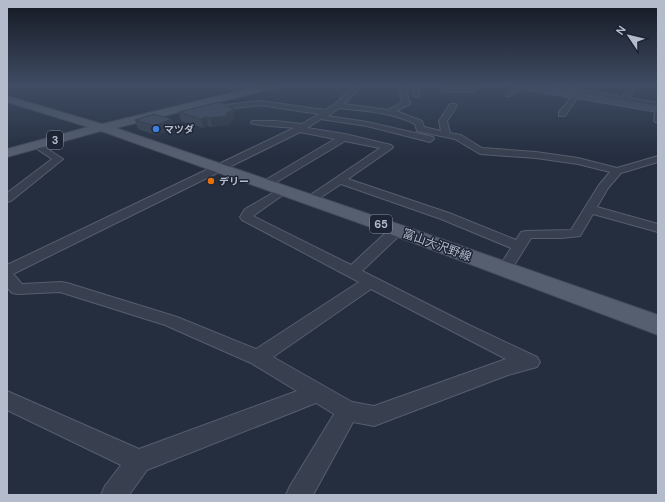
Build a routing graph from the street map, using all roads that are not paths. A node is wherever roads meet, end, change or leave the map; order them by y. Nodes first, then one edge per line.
1 (43, 109) edge
2 (175, 109) edge
3 (294, 109) edge
4 (333, 109) edge
5 (367, 109) edge
6 (394, 109) edge
7 (451, 109) edge
8 (566, 109) edge
9 (658, 109) edge
10 (389, 112) junction
11 (562, 114) dead end
12 (324, 115) junction
13 (658, 121) edge
14 (255, 123) dead end
15 (103, 127) junction
16 (658, 127) edge
17 (301, 128) junction
18 (658, 130) edge
19 (446, 135) junction
20 (345, 137) junction
21 (468, 144) junction
22 (37, 145) junction
23 (7, 153) edge
24 (658, 159) edge
25 (220, 168) junction
26 (617, 171) junction
27 (339, 179) junction
28 (274, 187) junction
29 (7, 198) edge
30 (310, 200) junction
31 (590, 209) junction
32 (658, 228) edge
33 (397, 230) junction
34 (518, 246) junction
35 (505, 269) junction
36 (7, 271) edge
37 (352, 272) junction
38 (7, 277) edge
39 (370, 282) junction
40 (658, 324) edge
41 (258, 358) junction
42 (317, 393) junction
43 (7, 400) edge
44 (348, 411) junction
45 (139, 461) junction
46 (114, 495) edge
47 (299, 495) edge

1 - 15 main road, 65
2 - 15 main road, 3
3 - 12 street
4 - 12 street
5 - 10 street
6 - 10 street
7 - 19 street
8 - 11 street
9 - 13 street
10 - 19 street
12 - 17 street
12 - 21 street
14 - 17 street
15 - 22 main road, 3
15 - 25 main road, 富山大沢野線 / 65
16 - 18 street
17 - 20 street
17 - 25 street
19 - 21 street
20 - 27 street
20 - 28 street
21 - 26 street
22 - 23 main road, 3
22 - 29 street
24 - 26 street
25 - 28 main road, 富山大沢野線 / 65
25 - 36 street
26 - 31 street
27 - 30 street
27 - 34 street
28 - 30 main road, 富山大沢野線 / 65
28 - 37 street
30 - 33 main road, 富山大沢野線 / 65
31 - 32 street
31 - 34 street
33 - 35 main road, 富山大沢野線 / 65
33 - 37 street
34 - 35 street
35 - 40 main road, 富山大沢野線 / 65
37 - 39 street
38 - 41 street
39 - 41 street
39 - 44 street
41 - 42 street
42 - 44 street
42 - 45 street
43 - 45 street
44 - 47 street
45 - 46 street

